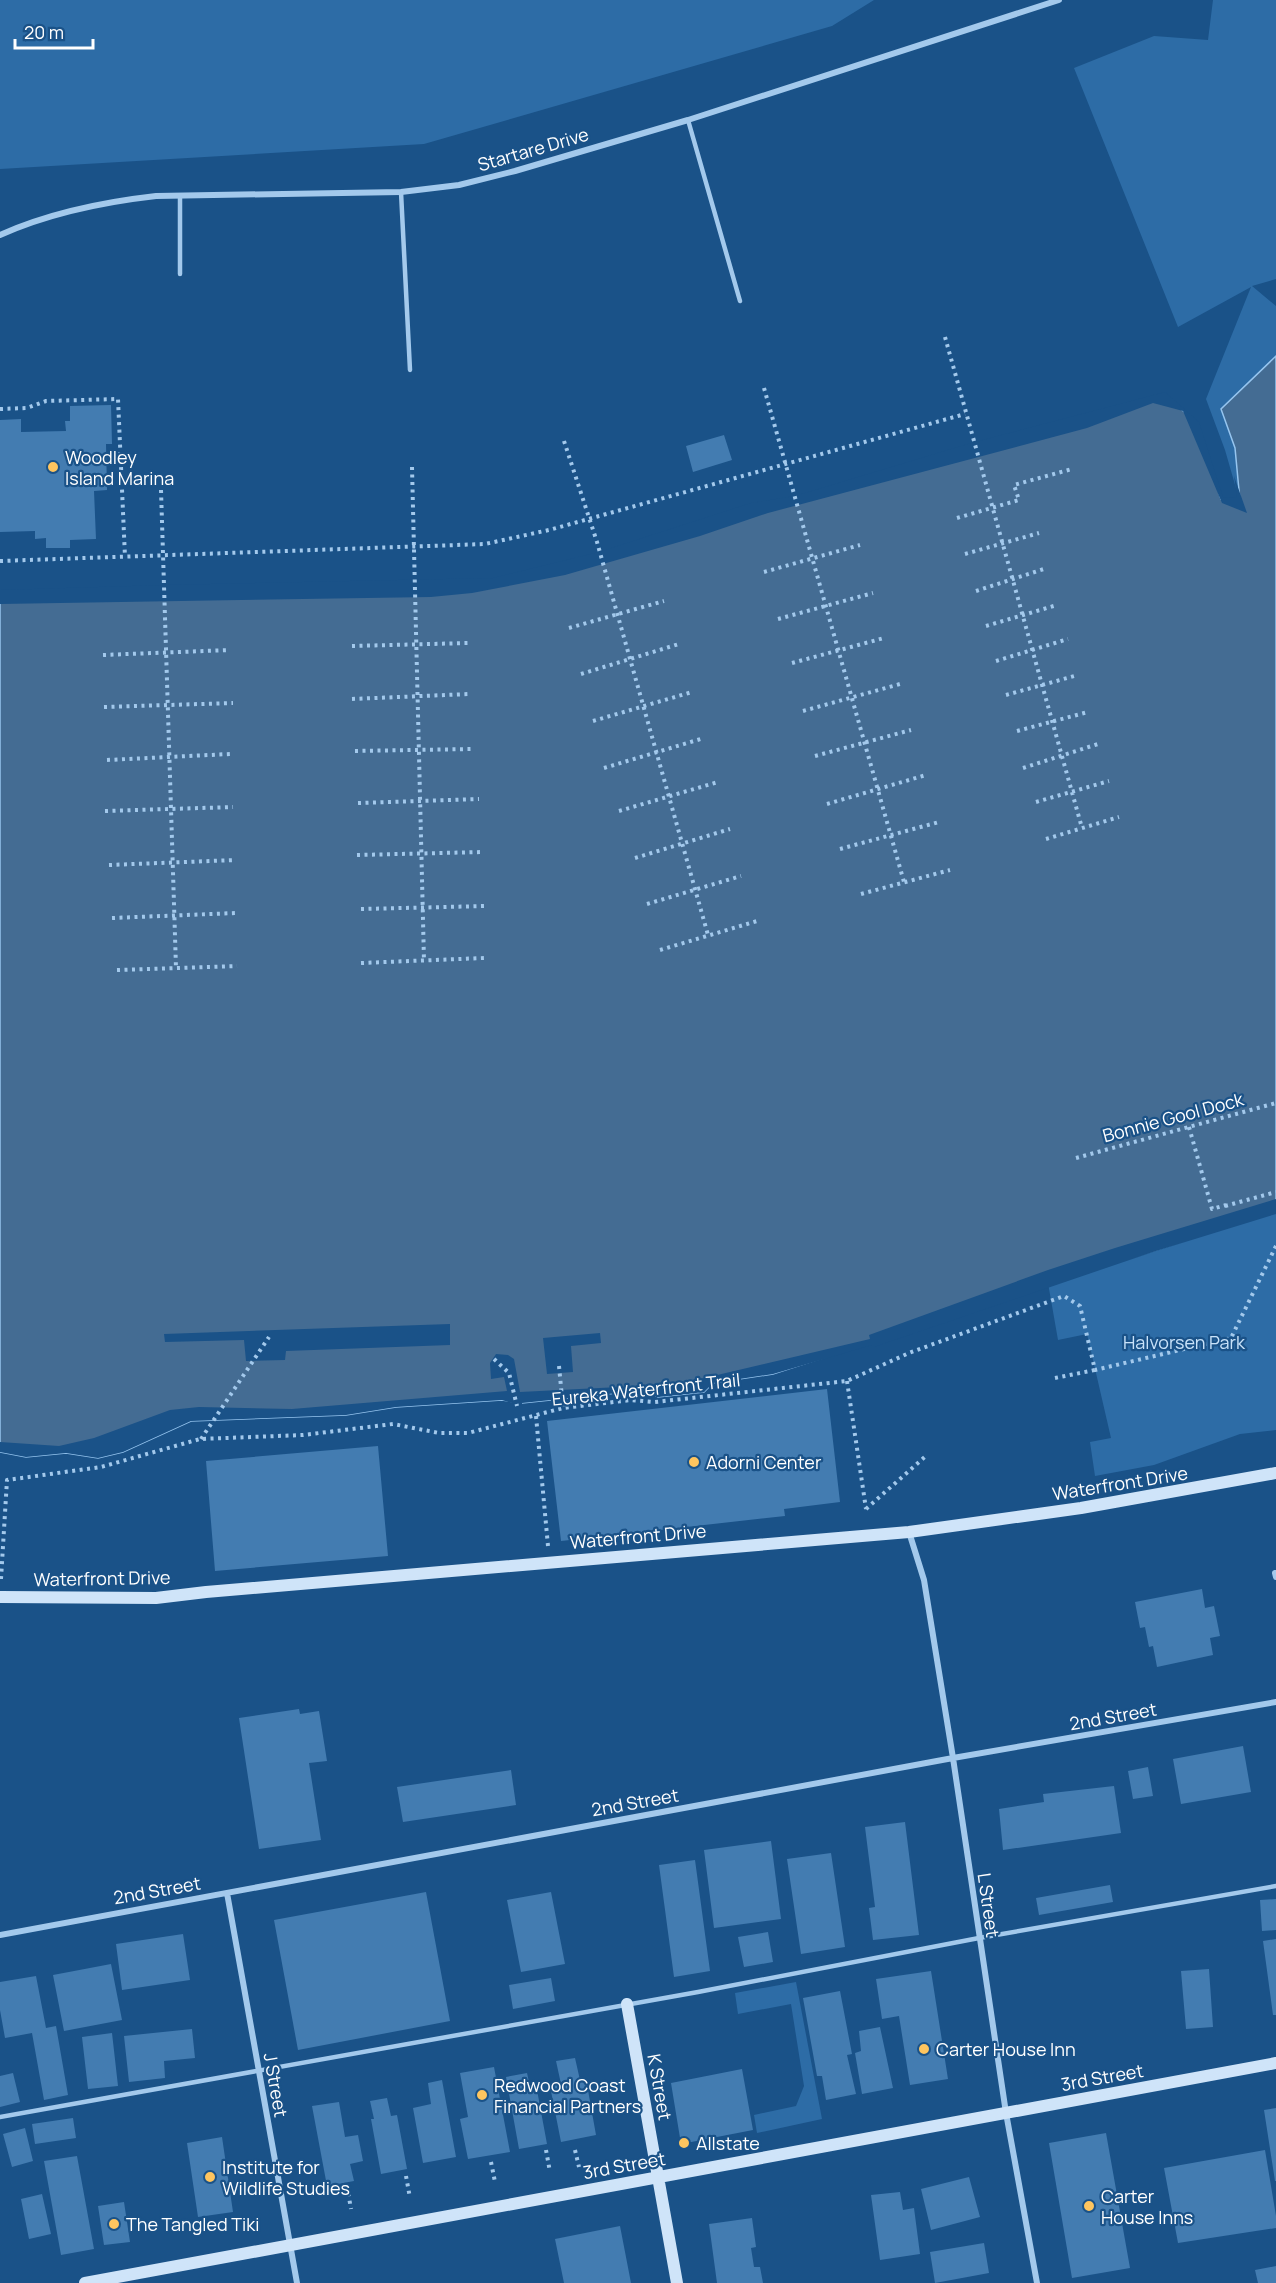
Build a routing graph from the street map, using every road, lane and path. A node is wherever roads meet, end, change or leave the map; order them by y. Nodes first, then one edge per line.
1 (1059, 0) edge
2 (688, 120) junction
3 (401, 192) junction
4 (180, 196) junction
5 (0, 235) edge
6 (180, 274) dead end
7 (740, 301) dead end
8 (945, 337) dead end
9 (410, 370) dead end
10 (764, 388) dead end
11 (0, 409) edge
12 (965, 414) junction
13 (564, 441) dead end
14 (785, 463) junction
15 (412, 467) dead end
16 (1072, 469) dead end
17 (161, 490) dead end
18 (991, 508) junction
19 (590, 518) junction
20 (957, 518) dead end
21 (1039, 533) dead end
22 (1001, 543) junction
23 (860, 545) dead end
24 (414, 547) junction
25 (965, 554) dead end
26 (163, 555) junction
27 (125, 556) junction
28 (813, 558) junction
29 (0, 561) edge
30 (1047, 568) dead end
31 (764, 572) dead end
32 (1011, 580) junction
33 (976, 591) dead end
34 (873, 593) dead end
35 (664, 601) dead end
36 (1057, 604) dead end
37 (826, 606) junction
38 (616, 615) junction
39 (1021, 615) junction
40 (778, 619) dead end
41 (986, 626) dead end
42 (569, 628) dead end
43 (884, 638) dead end
44 (1068, 639) dead end
45 (469, 643) dead end
46 (679, 644) dead end
47 (415, 645) junction
48 (352, 646) dead end
49 (230, 650) dead end
50 (839, 650) junction
51 (1031, 650) junction
52 (166, 652) junction
53 (103, 655) dead end
54 (629, 660) junction
55 (996, 661) dead end
56 (792, 663) dead end
57 (581, 674) dead end
58 (1078, 675) dead end
59 (900, 684) dead end
60 (1041, 686) junction
61 (692, 692) dead end
62 (469, 694) dead end
63 (1006, 695) dead end
64 (417, 696) junction
65 (852, 697) junction
66 (352, 699) dead end
67 (233, 703) dead end
68 (168, 705) junction
69 (104, 707) dead end
70 (643, 707) junction
71 (803, 711) dead end
72 (1088, 711) dead end
73 (593, 721) dead end
74 (1052, 722) junction
75 (911, 730) dead end
76 (1017, 731) dead end
77 (704, 738) dead end
78 (864, 743) junction
79 (1098, 744) dead end
80 (471, 749) dead end
81 (418, 750) junction
82 (355, 751) dead end
83 (656, 752) junction
84 (230, 754) dead end
85 (815, 756) dead end
86 (1061, 756) junction
87 (170, 757) junction
88 (107, 760) dead end
89 (604, 768) dead end
90 (1023, 768) dead end
91 (926, 775) dead end
92 (1109, 781) dead end
93 (718, 782) dead end
94 (877, 789) junction
95 (1071, 792) junction
96 (668, 797) junction
97 (479, 799) dead end
98 (420, 801) junction
99 (1036, 802) dead end
100 (358, 803) dead end
101 (827, 804) dead end
102 (233, 807) dead end
103 (171, 809) junction
104 (105, 811) dead end
105 (619, 812) dead end
106 (1119, 817) dead end
107 (939, 822) dead end
108 (1082, 828) junction
109 (730, 829) dead end
110 (890, 836) junction
111 (1046, 839) dead end
112 (682, 844) junction
113 (840, 849) dead end
114 (483, 852) dead end
115 (421, 853) junction
116 (357, 855) dead end
117 (635, 858) dead end
118 (236, 860) dead end
119 (173, 862) junction
120 (110, 865) dead end
121 (950, 870) dead end
122 (741, 876) dead end
123 (904, 882) junction
124 (695, 890) junction
125 (861, 894) dead end
126 (647, 904) dead end
127 (486, 906) dead end
128 (422, 908) junction
129 (361, 909) dead end
130 (236, 913) dead end
131 (174, 915) junction
132 (112, 918) dead end
133 (757, 921) dead end
134 (708, 936) junction
135 (660, 950) dead end
136 (484, 958) dead end
137 (424, 961) junction
138 (361, 963) dead end
139 (237, 966) dead end
140 (176, 968) junction
141 (117, 970) dead end
142 (1276, 1103) edge
143 (1189, 1127) junction
144 (1076, 1158) dead end
145 (1276, 1192) edge
146 (1226, 1205) dead end
147 (1212, 1209) junction
148 (1276, 1246) edge
149 (269, 1337) dead end
150 (494, 1359) dead end
151 (559, 1366) dead end
152 (1095, 1370) junction
153 (1054, 1378) dead end
154 (847, 1381) junction
155 (517, 1406) dead end
156 (563, 1408) junction
157 (536, 1415) junction
158 (200, 1439) junction
159 (927, 1455) dead end
160 (1276, 1473) edge
161 (909, 1532) junction
162 (548, 1546) dead end
163 (1, 1580) edge
164 (0, 1597) edge
165 (1276, 1702) edge
166 (953, 1758) junction
167 (1276, 1886) edge
168 (226, 1893) junction
169 (0, 1935) edge
170 (979, 1938) junction
171 (627, 2004) junction
172 (1276, 2064) edge
173 (258, 2070) junction
174 (1006, 2113) junction
175 (0, 2117) edge
176 (546, 2150) dead end
177 (575, 2150) dead end
178 (491, 2162) dead end
179 (579, 2167) dead end
180 (550, 2172) dead end
181 (406, 2176) dead end
182 (658, 2177) junction
183 (495, 2182) dead end
184 (347, 2186) dead end
185 (410, 2198) dead end
186 (351, 2209) dead end
187 (290, 2245) junction
188 (85, 2283) edge
189 (297, 2283) edge
190 (677, 2283) edge
191 (1037, 2283) edge

1 - 2 street, Startare Drive
2 - 3 street, Startare Drive
2 - 7 lane
3 - 4 street, Startare Drive
3 - 9 lane
4 - 5 street, Startare Drive
4 - 6 lane
8 - 12 path
10 - 14 path
11 - 27 path
12 - 14 path
12 - 18 path
13 - 19 path
14 - 19 path
14 - 28 path
15 - 24 path
16 - 18 path
17 - 26 path
18 - 20 path
18 - 22 path
19 - 24 path
19 - 38 path
21 - 22 path
22 - 25 path
22 - 32 path
23 - 28 path
24 - 26 path
24 - 47 path
26 - 27 path
26 - 52 path
27 - 29 path
28 - 31 path
28 - 37 path
30 - 32 path
32 - 33 path
32 - 39 path
34 - 37 path
35 - 38 path
36 - 39 path
37 - 40 path
37 - 50 path
38 - 42 path
38 - 54 path
39 - 41 path
39 - 51 path
43 - 50 path
44 - 51 path
45 - 47 path
46 - 54 path
47 - 48 path
47 - 64 path
49 - 52 path
50 - 56 path
50 - 65 path
51 - 55 path
51 - 60 path
52 - 53 path
52 - 68 path
54 - 57 path
54 - 70 path
58 - 60 path
59 - 65 path
60 - 63 path
60 - 74 path
61 - 70 path
62 - 64 path
64 - 66 path
64 - 81 path
65 - 71 path
65 - 78 path
67 - 68 path
68 - 69 path
68 - 87 path
70 - 73 path
70 - 83 path
72 - 74 path
74 - 76 path
74 - 86 path
75 - 78 path
77 - 83 path
78 - 85 path
78 - 94 path
79 - 86 path
80 - 81 path
81 - 82 path
81 - 98 path
83 - 89 path
83 - 96 path
84 - 87 path
86 - 90 path
86 - 95 path
87 - 88 path
87 - 103 path
91 - 94 path
92 - 95 path
93 - 96 path
94 - 101 path
94 - 110 path
95 - 99 path
95 - 108 path
96 - 105 path
96 - 112 path
97 - 98 path
98 - 100 path
98 - 115 path
102 - 103 path
103 - 104 path
103 - 119 path
106 - 108 path
107 - 110 path
108 - 111 path
109 - 112 path
110 - 113 path
110 - 123 path
112 - 117 path
112 - 124 path
114 - 115 path
115 - 116 path
115 - 128 path
118 - 119 path
119 - 120 path
119 - 131 path
121 - 123 path
122 - 124 path
123 - 125 path
124 - 126 path
124 - 134 path
127 - 128 path
128 - 129 path
128 - 137 path
130 - 131 path
131 - 132 path
131 - 140 path
133 - 134 path
134 - 135 path
136 - 137 path
137 - 138 path
139 - 140 path
140 - 141 path
142 - 143 path, Bonnie Gool Dock
143 - 144 path, Bonnie Gool Dock
143 - 147 path
145 - 147 path
146 - 147 path
148 - 152 path
149 - 158 path
150 - 155 path
151 - 156 path
152 - 153 path
152 - 154 path, Eureka Waterfront Trail
154 - 156 path, Eureka Waterfront Trail
154 - 159 path
156 - 157 path, Eureka Waterfront Trail
157 - 158 path, Eureka Waterfront Trail
157 - 162 path
158 - 163 path, Eureka Waterfront Trail
160 - 161 street, Waterfront Drive
161 - 164 street, Waterfront Drive
161 - 166 street, L Street
165 - 166 street, 2nd Street
166 - 168 street, 2nd Street
166 - 170 street, L Street
167 - 170 lane
168 - 169 street, 2nd Street
168 - 173 street, J Street
170 - 171 lane
170 - 174 street, L Street
171 - 173 lane
171 - 182 street, K Street
172 - 174 street, 3rd Street
173 - 175 lane
173 - 187 street, J Street
174 - 182 street, 3rd Street
174 - 191 street, L Street
176 - 180 path
177 - 179 path
178 - 183 path
181 - 185 path
182 - 187 street, 3rd Street
182 - 190 street, K Street
184 - 186 path
187 - 188 street, 3rd Street
187 - 189 street, J Street

